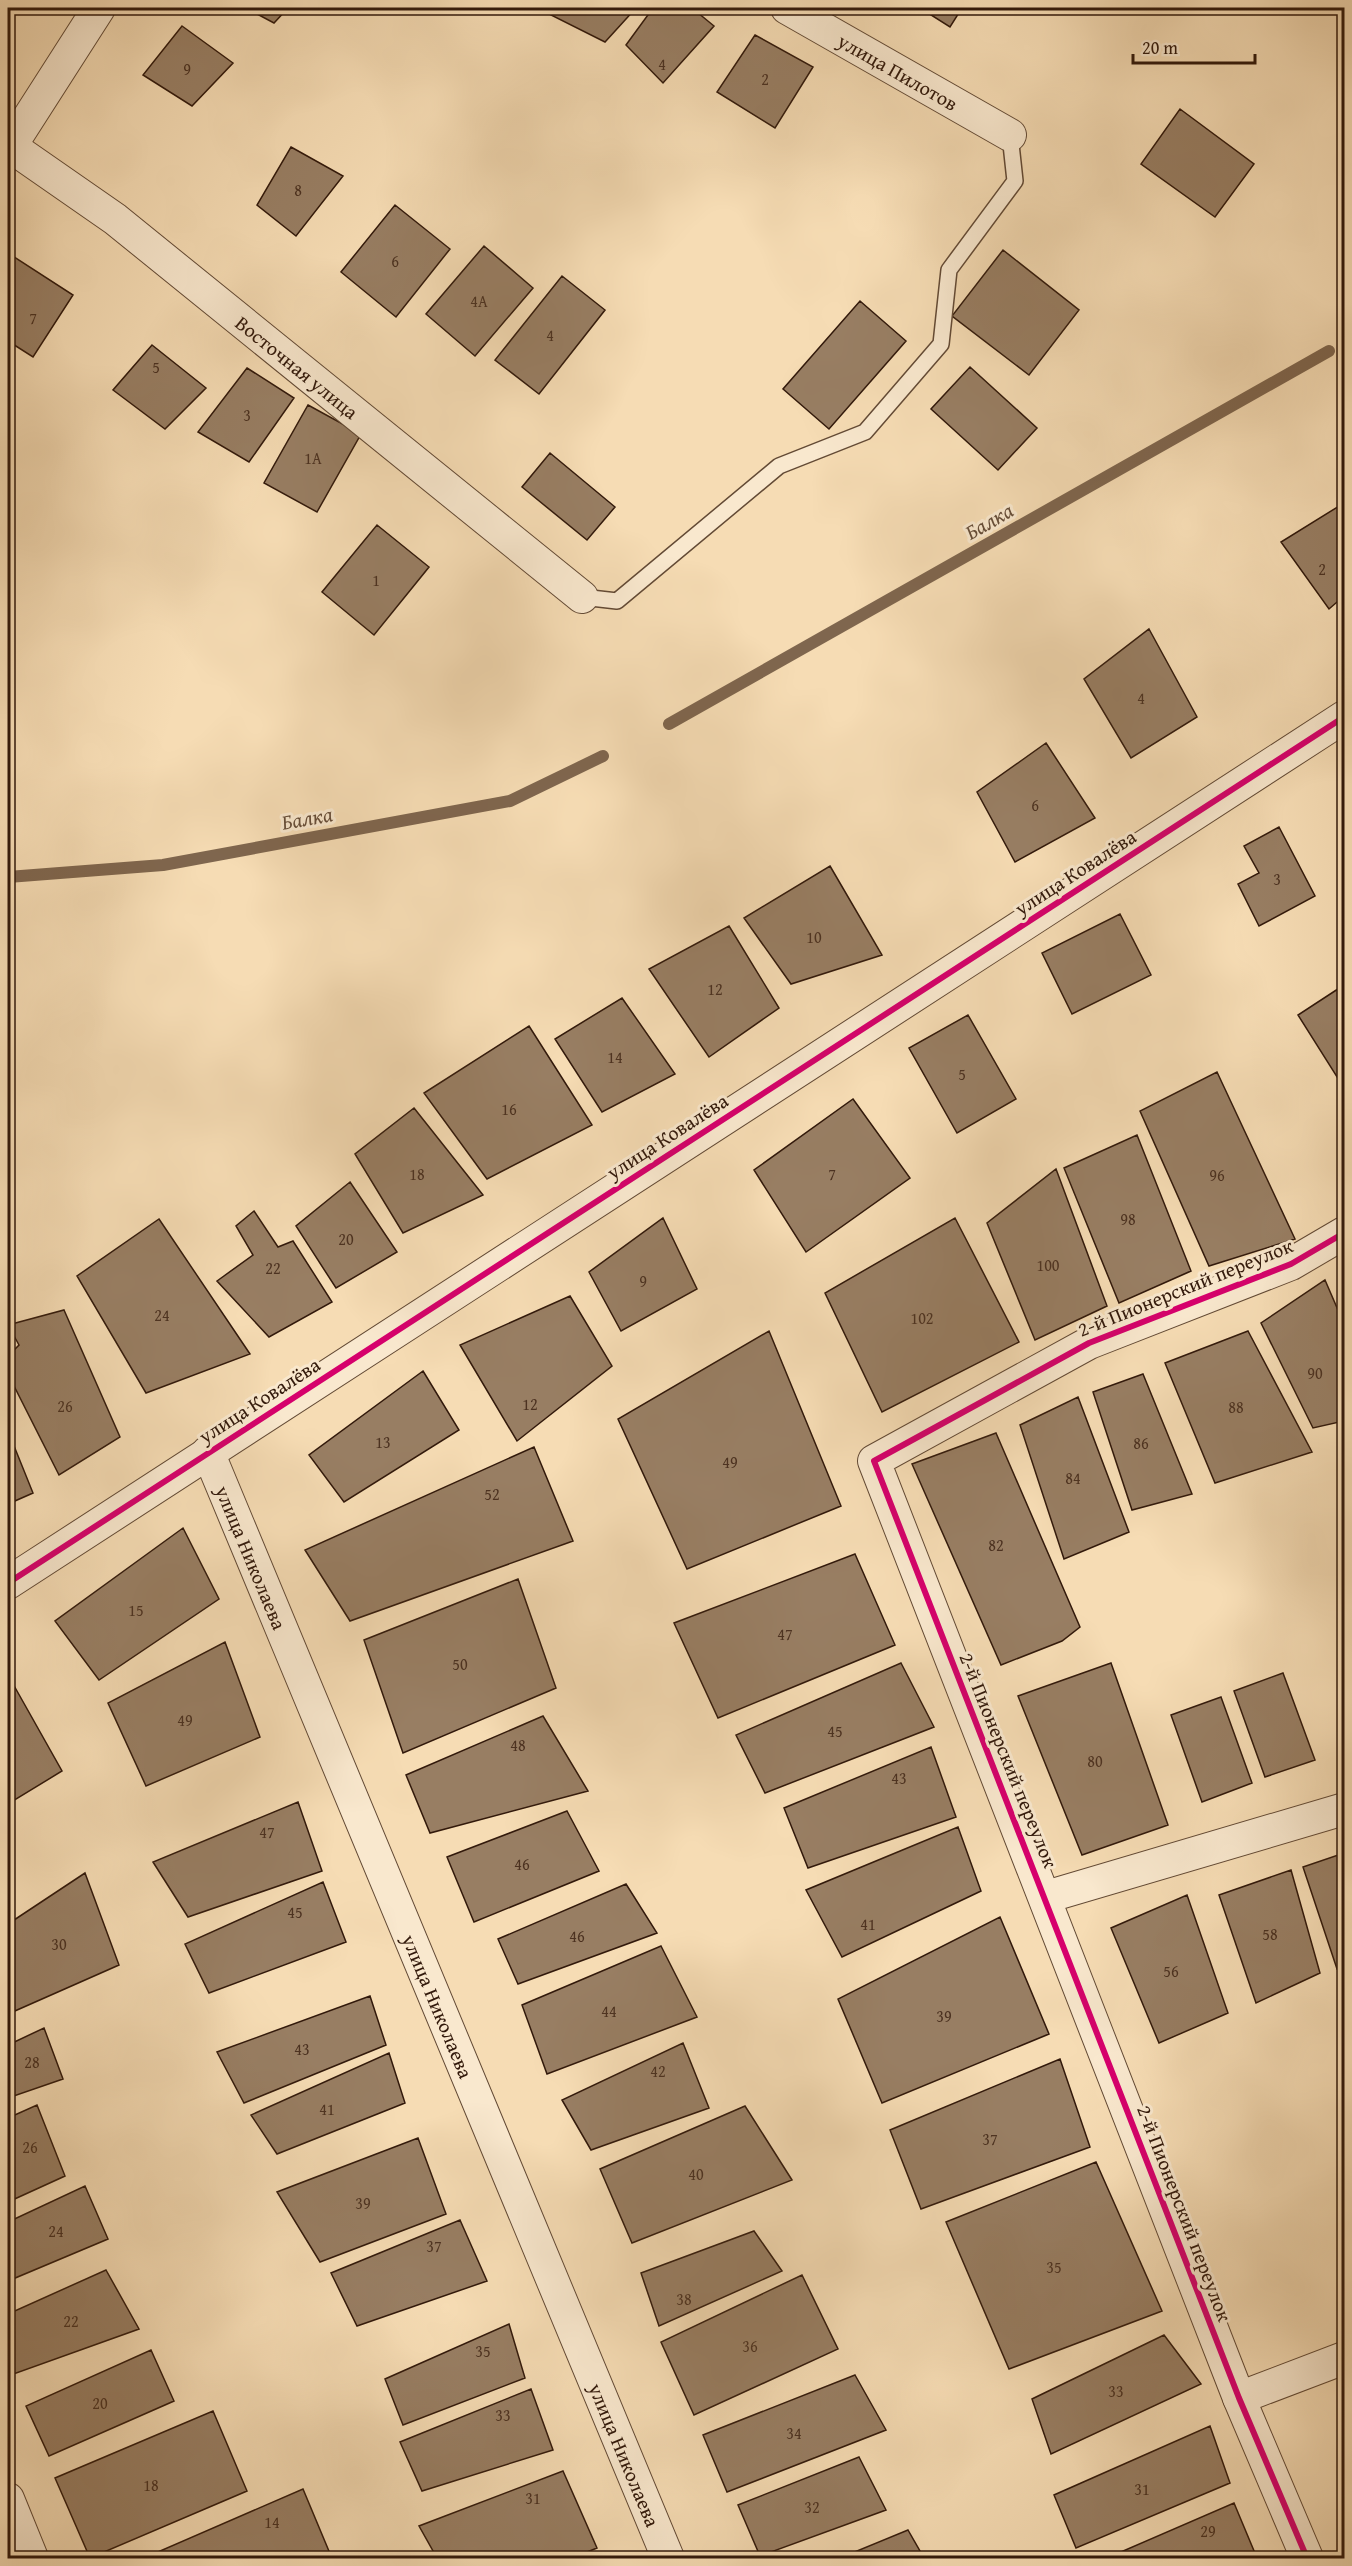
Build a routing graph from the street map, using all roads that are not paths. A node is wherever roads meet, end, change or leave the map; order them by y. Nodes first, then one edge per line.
1 (99, 8) edge
2 (787, 8) edge
3 (1010, 135) joint
4 (8, 146) edge
5 (582, 597) joint
6 (1344, 717) edge
7 (1344, 1233) edge
8 (208, 1452) junction
9 (8, 1583) edge
10 (1344, 1809) edge
11 (1046, 1897) junction
12 (1344, 2358) edge
13 (1239, 2398) junction
14 (8, 2499) edge
15 (32, 2559) edge
16 (668, 2559) edge
17 (1307, 2559) edge

1 - 4 street
2 - 3 street, улица Пилотов
3 - 5 lane
4 - 5 street, Восточная улица
6 - 8 street, улица Ковалёва
7 - 11 street, 2-й Пионерский переулок
8 - 9 street, улица Ковалёва
8 - 16 street, улица Николаева
10 - 11 street, 2-й Пионерский переулок
11 - 13 street, 2-й Пионерский переулок
12 - 13 street
13 - 17 street, 2-й Пионерский переулок
14 - 15 street

